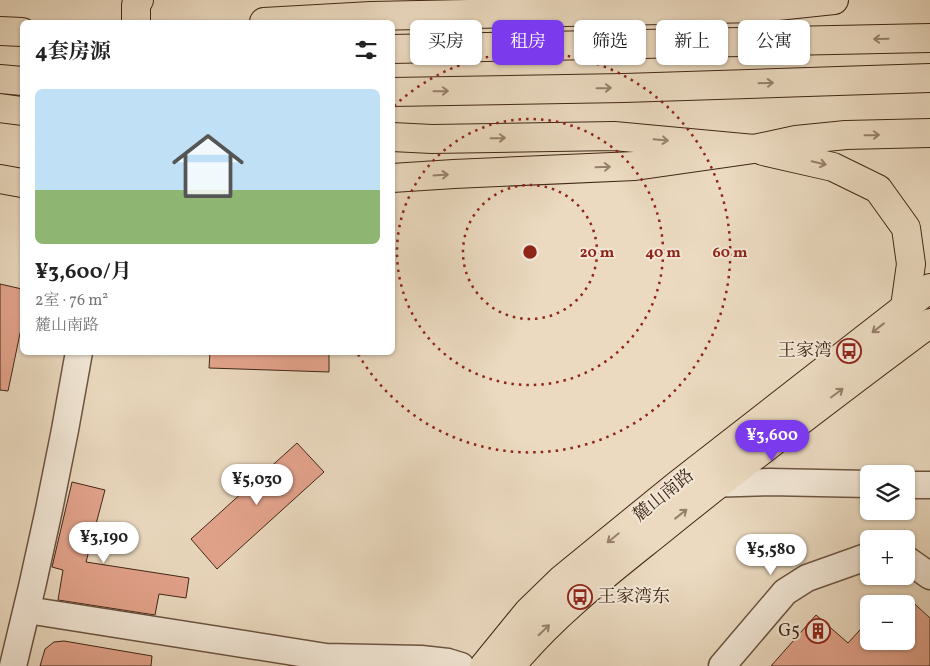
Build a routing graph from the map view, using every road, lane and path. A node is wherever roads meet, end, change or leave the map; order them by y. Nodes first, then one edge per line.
1 (117, 0) edge
2 (139, 0) edge
3 (834, 0) edge
4 (118, 20) edge
5 (136, 20) edge
6 (300, 20) edge
7 (0, 31) edge
8 (20, 32) edge
9 (930, 38) edge
10 (395, 48) edge
11 (930, 78) edge
12 (0, 79) edge
13 (20, 81) edge
14 (395, 92) edge
15 (0, 108) edge
16 (20, 111) edge
17 (930, 134) edge
18 (395, 137) edge
19 (754, 149) junction
20 (395, 178) edge
21 (0, 179) edge
22 (20, 184) edge
23 (930, 288) edge
24 (905, 307) junction
25 (928, 325) edge
26 (78, 355) edge
27 (720, 483) junction
28 (860, 484) edge
29 (915, 485) edge
30 (930, 485) edge
31 (676, 486) junction
32 (860, 559) edge
33 (915, 565) edge
34 (930, 576) edge
35 (27, 610) junction
36 (330, 662) edge
37 (416, 663) edge
38 (13, 666) edge
39 (461, 666) edge
40 (484, 666) edge
41 (511, 666) edge
42 (722, 666) edge

1 - 4 main road
2 - 5 main road
3 - 6 main road
7 - 8 main road
9 -> 10 main road
14 -> 11 main road
12 - 13 main road
15 - 16 main road
19 -> 17 main road
18 -> 19 main road
20 -> 19 main road
19 -> 24 main road
21 - 22 main road
23 - 24 main road, 麓山南路
24 -> 31 main road, 麓山南路
27 -> 25 main road, 麓山南路
26 - 35 street
27 - 28 street
27 - 31 street
41 -> 27 main road, 麓山南路
29 - 30 street
31 -> 40 main road, 麓山南路
32 - 42 street
33 - 34 street
35 - 36 street
35 - 38 street
36 - 37 street
37 - 39 street

